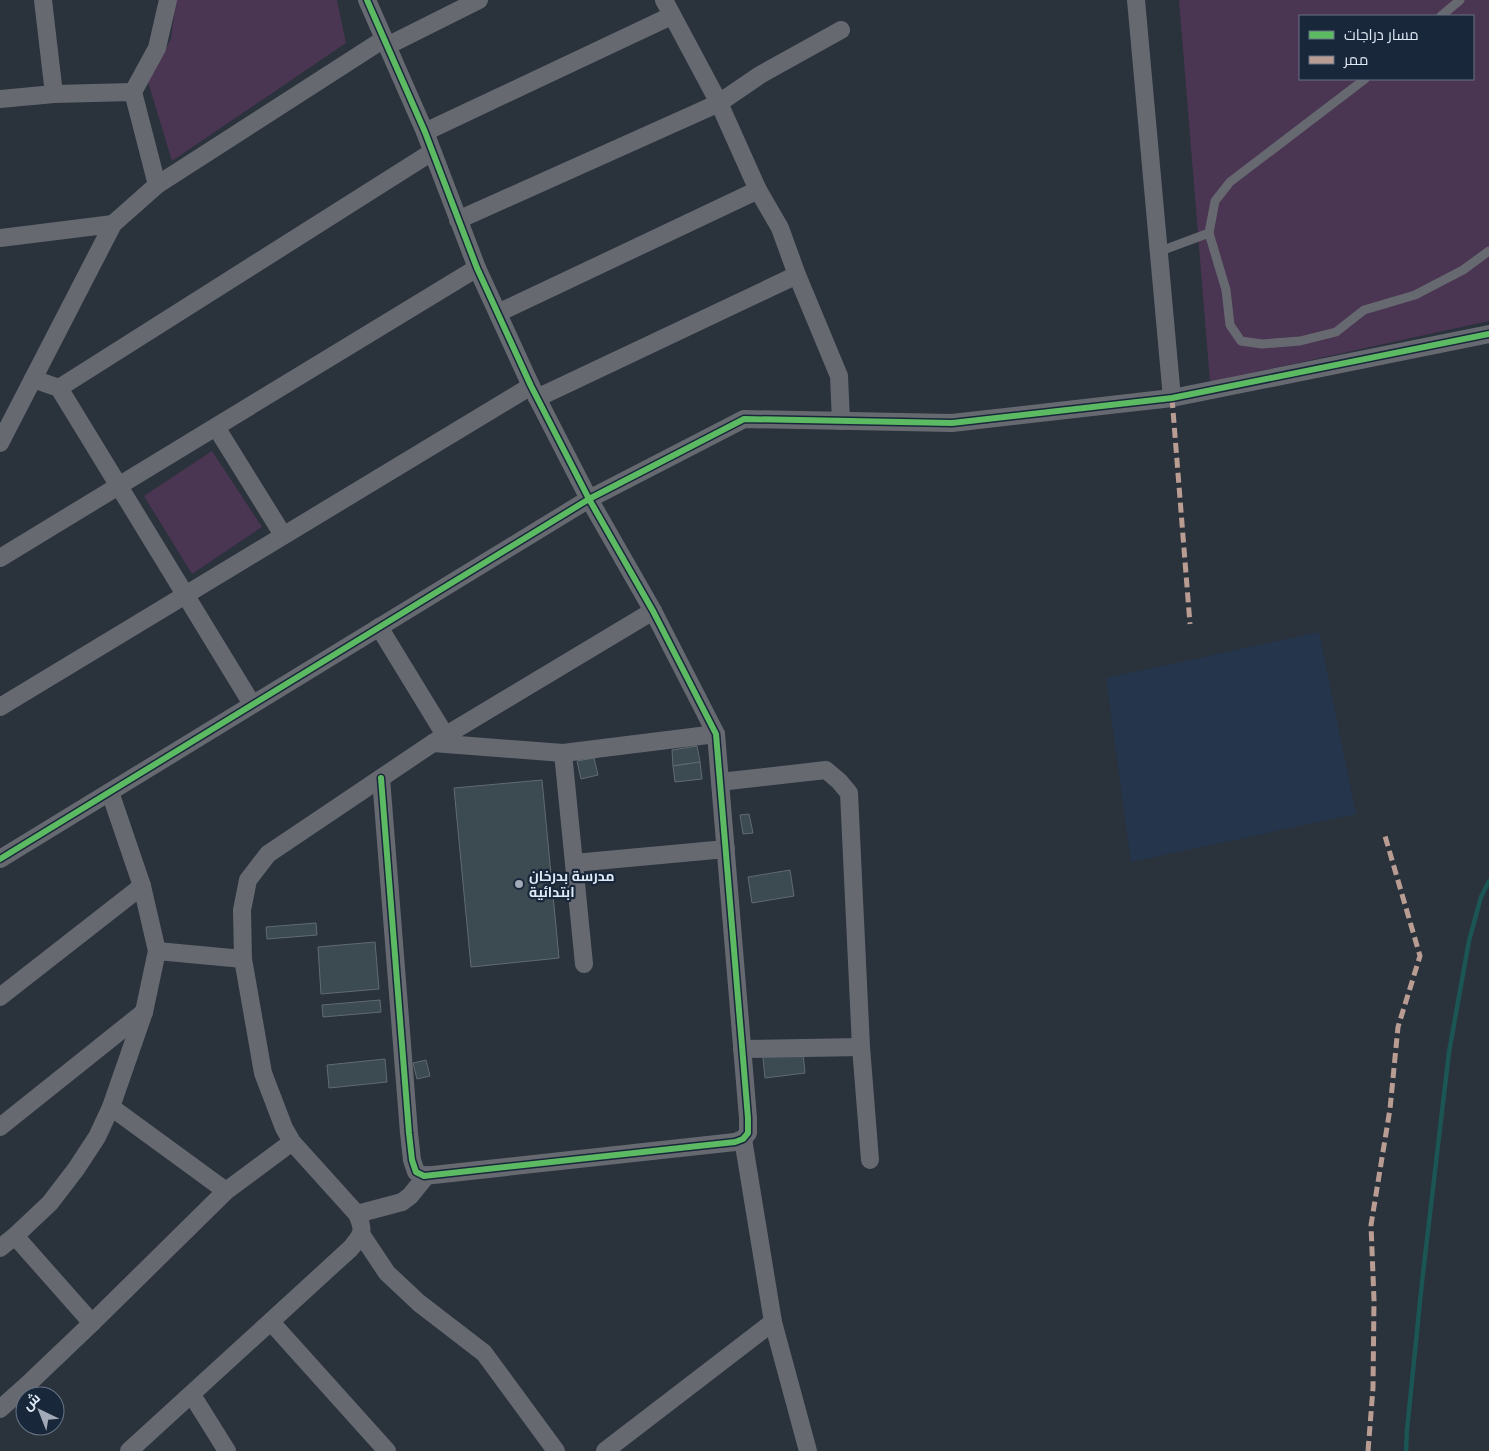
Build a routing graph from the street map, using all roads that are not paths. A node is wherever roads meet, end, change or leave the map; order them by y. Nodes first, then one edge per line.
1 (43, 0) edge
2 (168, 0) edge
3 (368, 0) edge
4 (479, 0) edge
5 (1136, 0) edge
6 (1460, 0) edge
7 (667, 8) edge
8 (1443, 15) edge
9 (840, 30) dead end
10 (385, 43) junction
11 (1364, 80) edge
12 (133, 92) junction
13 (54, 94) junction
14 (0, 99) edge
15 (719, 104) junction
16 (425, 132) junction
17 (432, 152) junction
18 (157, 185) junction
19 (758, 190) junction
20 (458, 220) junction
21 (113, 224) junction
22 (1209, 233) junction
23 (0, 238) edge
24 (1489, 251) edge
25 (1158, 252) junction
26 (477, 268) junction
27 (797, 275) junction
28 (498, 313) junction
29 (1489, 334) edge
30 (33, 379) junction
31 (59, 388) junction
32 (534, 392) junction
33 (1172, 398) junction
34 (841, 421) junction
35 (216, 427) junction
36 (0, 443) edge
37 (119, 487) junction
38 (589, 499) junction
39 (283, 535) junction
40 (0, 558) edge
41 (186, 595) junction
42 (653, 610) junction
43 (379, 627) junction
44 (252, 704) junction
45 (0, 706) edge
46 (716, 734) junction
47 (439, 739) junction
48 (563, 753) junction
49 (381, 778) junction
50 (720, 782) junction
51 (110, 792) junction
52 (726, 848) junction
53 (0, 859) edge
54 (574, 863) junction
55 (142, 886) junction
56 (157, 952) junction
57 (243, 960) junction
58 (584, 964) dead end
59 (0, 997) edge
60 (144, 1012) junction
61 (861, 1047) junction
62 (742, 1049) junction
63 (111, 1107) junction
64 (0, 1127) edge
65 (743, 1138) junction
66 (292, 1142) junction
67 (870, 1160) dead end
68 (427, 1175) junction
69 (226, 1192) junction
70 (356, 1214) junction
71 (361, 1234) junction
72 (15, 1236) junction
73 (0, 1248) edge
74 (270, 1322) junction
75 (773, 1322) junction
76 (92, 1324) junction
77 (192, 1395) junction
78 (0, 1409) edge
79 (806, 1450) edge
80 (129, 1451) edge
81 (227, 1451) edge
82 (387, 1451) edge
83 (556, 1451) edge
84 (605, 1451) edge

1 - 13 street
2 - 12 street
3 - 10 street
4 - 10 street
5 - 25 street
6 - 8 lane
7 - 15 street
7 - 16 street
9 - 15 street
10 - 16 street
10 - 18 street
11 - 22 lane
12 - 13 street
12 - 18 street
13 - 14 street
15 - 19 street
15 - 20 street
16 - 17 street
17 - 20 street
17 - 31 street
18 - 21 street
19 - 27 street
19 - 28 street
20 - 26 street
21 - 23 street
21 - 30 street
22 - 24 lane
22 - 25 lane
25 - 33 street
26 - 28 street
26 - 35 street
27 - 32 street
27 - 34 street
28 - 32 street
29 - 33 street
30 - 31 street
30 - 36 street
31 - 37 street
32 - 38 street
32 - 39 street
33 - 34 street
34 - 38 street
35 - 37 street
35 - 39 street
37 - 40 street
37 - 41 street
38 - 42 street
38 - 43 street
39 - 41 street
41 - 44 street
41 - 45 street
42 - 46 street
42 - 47 street
43 - 44 street
43 - 47 street
44 - 51 street
46 - 48 street
46 - 50 street
47 - 48 street
47 - 49 street
48 - 54 street
49 - 57 street
49 - 68 street
50 - 52 street
50 - 61 street
51 - 53 street
51 - 55 street
52 - 54 street
52 - 62 street
54 - 58 street
55 - 56 street
55 - 59 street
56 - 57 street
56 - 60 street
57 - 66 street
60 - 63 street
60 - 64 street
61 - 62 street
61 - 67 street
62 - 65 street
63 - 69 street
63 - 72 street
65 - 68 street
65 - 75 street
66 - 69 street
66 - 70 street
68 - 70 street
69 - 76 street
70 - 71 street
71 - 74 street
71 - 83 street
72 - 73 street
72 - 76 street
74 - 77 street
74 - 82 street
75 - 79 street
75 - 84 street
76 - 78 street
77 - 80 street
77 - 81 street

